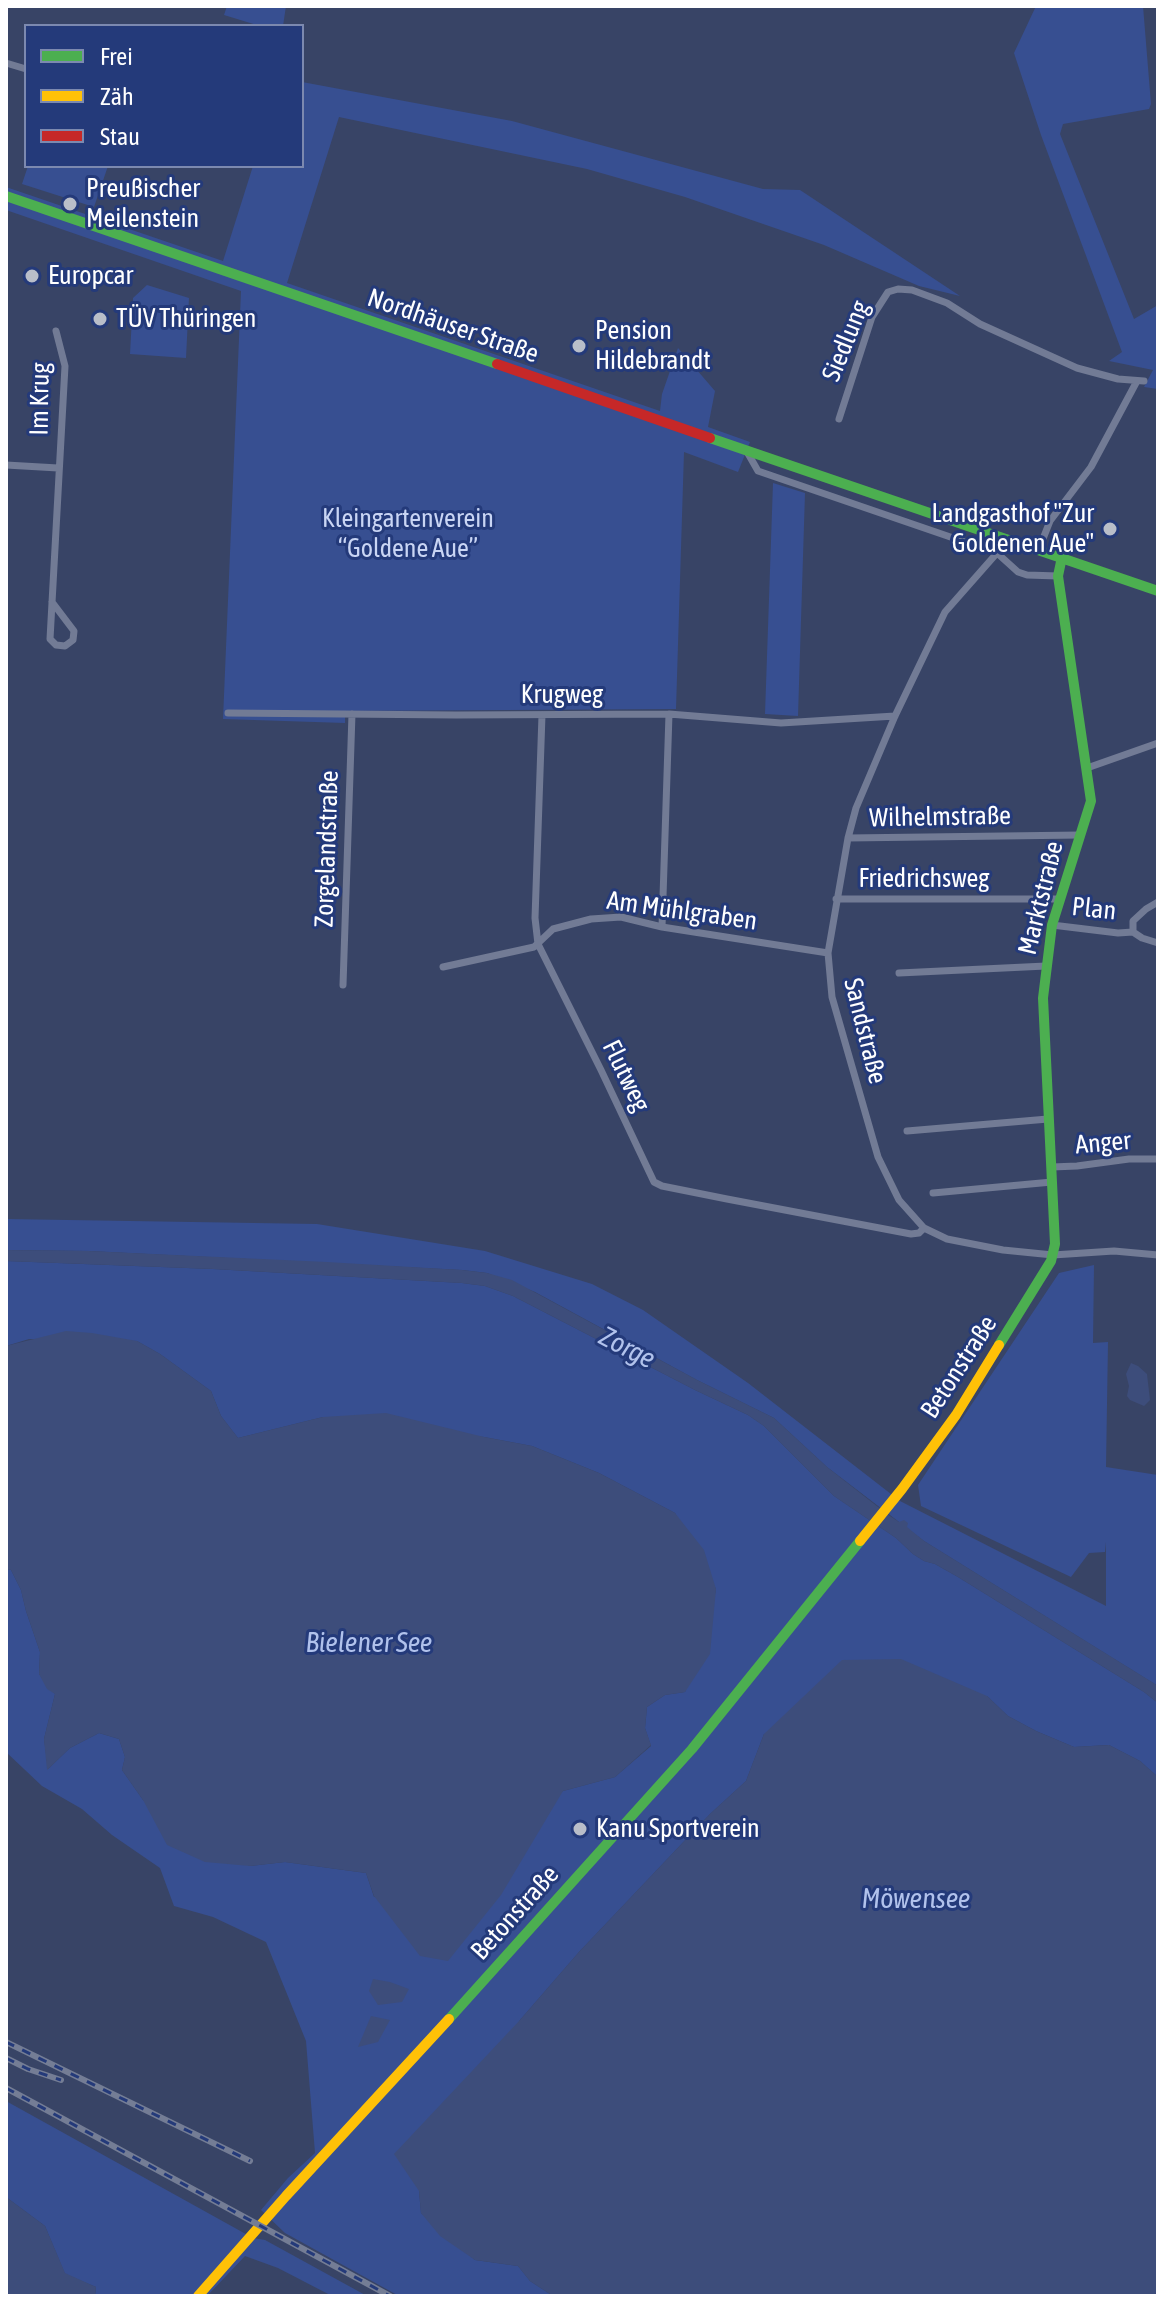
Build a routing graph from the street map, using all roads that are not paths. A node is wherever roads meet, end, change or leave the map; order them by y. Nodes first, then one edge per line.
1 (6, 196) edge
2 (56, 331) dead end
3 (839, 419) dead end
4 (745, 450) junction
5 (6, 465) edge
6 (58, 468) junction
7 (1006, 538) junction
8 (1039, 549) junction
9 (997, 553) junction
10 (1062, 557) junction
11 (1058, 576) junction
12 (1158, 591) edge
13 (52, 602) junction
14 (228, 713) dead end
15 (352, 714) junction
16 (669, 714) junction
17 (542, 715) junction
18 (895, 716) junction
19 (1158, 743) edge
20 (1087, 768) junction
21 (1080, 835) junction
22 (848, 838) junction
23 (836, 899) junction
24 (1060, 899) junction
25 (1158, 902) edge
26 (1052, 925) junction
27 (662, 927) junction
28 (1133, 932) junction
29 (1158, 943) edge
30 (538, 944) junction
31 (828, 953) junction
32 (1046, 966) junction
33 (443, 967) dead end
34 (899, 973) dead end
35 (343, 985) dead end
36 (1048, 1119) junction
37 (907, 1131) dead end
38 (1158, 1159) edge
39 (1052, 1167) junction
40 (1052, 1182) junction
41 (933, 1193) dead end
42 (924, 1228) junction
43 (1053, 1255) junction
44 (1158, 1255) edge
45 (198, 2296) edge

1 - 4 street, Nordhäuser Straße
2 - 6 street, Im Krug
3 - 8 street, Siedlung
4 - 7 street, Nordhäuser Straße
4 - 9 street
5 - 6 street, Im Krug
6 - 13 street, Im Krug
7 - 8 street, Nordhäuser Straße
7 - 9 street, Sandstraße
8 - 10 street, Nordhäuser Straße
9 - 11 street
9 - 18 street, Sandstraße
10 - 11 street, Marktstraße
10 - 12 street, Nordhäuser Straße
11 - 20 street, Marktstraße
13 - 13 street, Im Krug
14 - 15 street, Krugweg
15 - 17 street, Krugweg
15 - 35 street, Zorgelandstraße
16 - 17 street, Krugweg
16 - 18 street, Krugweg
16 - 27 street
17 - 30 street, Flutweg
18 - 22 street, Sandstraße
19 - 20 street
20 - 21 street, Marktstraße
21 - 22 street, Wilhelmstraße
21 - 24 street, Marktstraße
22 - 23 street, Sandstraße
23 - 24 street, Friedrichsweg
23 - 31 street, Sandstraße
24 - 26 street, Marktstraße
25 - 28 street
26 - 28 street, Plan
26 - 32 street, Marktstraße
27 - 30 street, Am Mühlgraben
27 - 31 street, Am Mühlgraben
28 - 29 street
30 - 33 street, Am Mühlgraben
30 - 42 street, Flutweg
31 - 42 street, Sandstraße
32 - 34 street
32 - 36 street, Marktstraße
36 - 37 street
36 - 39 street, Marktstraße
38 - 39 street, Anger
39 - 40 street, Marktstraße
40 - 41 street
40 - 43 street, Marktstraße
42 - 43 street, Sandstraße
43 - 44 street, Sandstraße
43 - 45 street, Betonstraße

